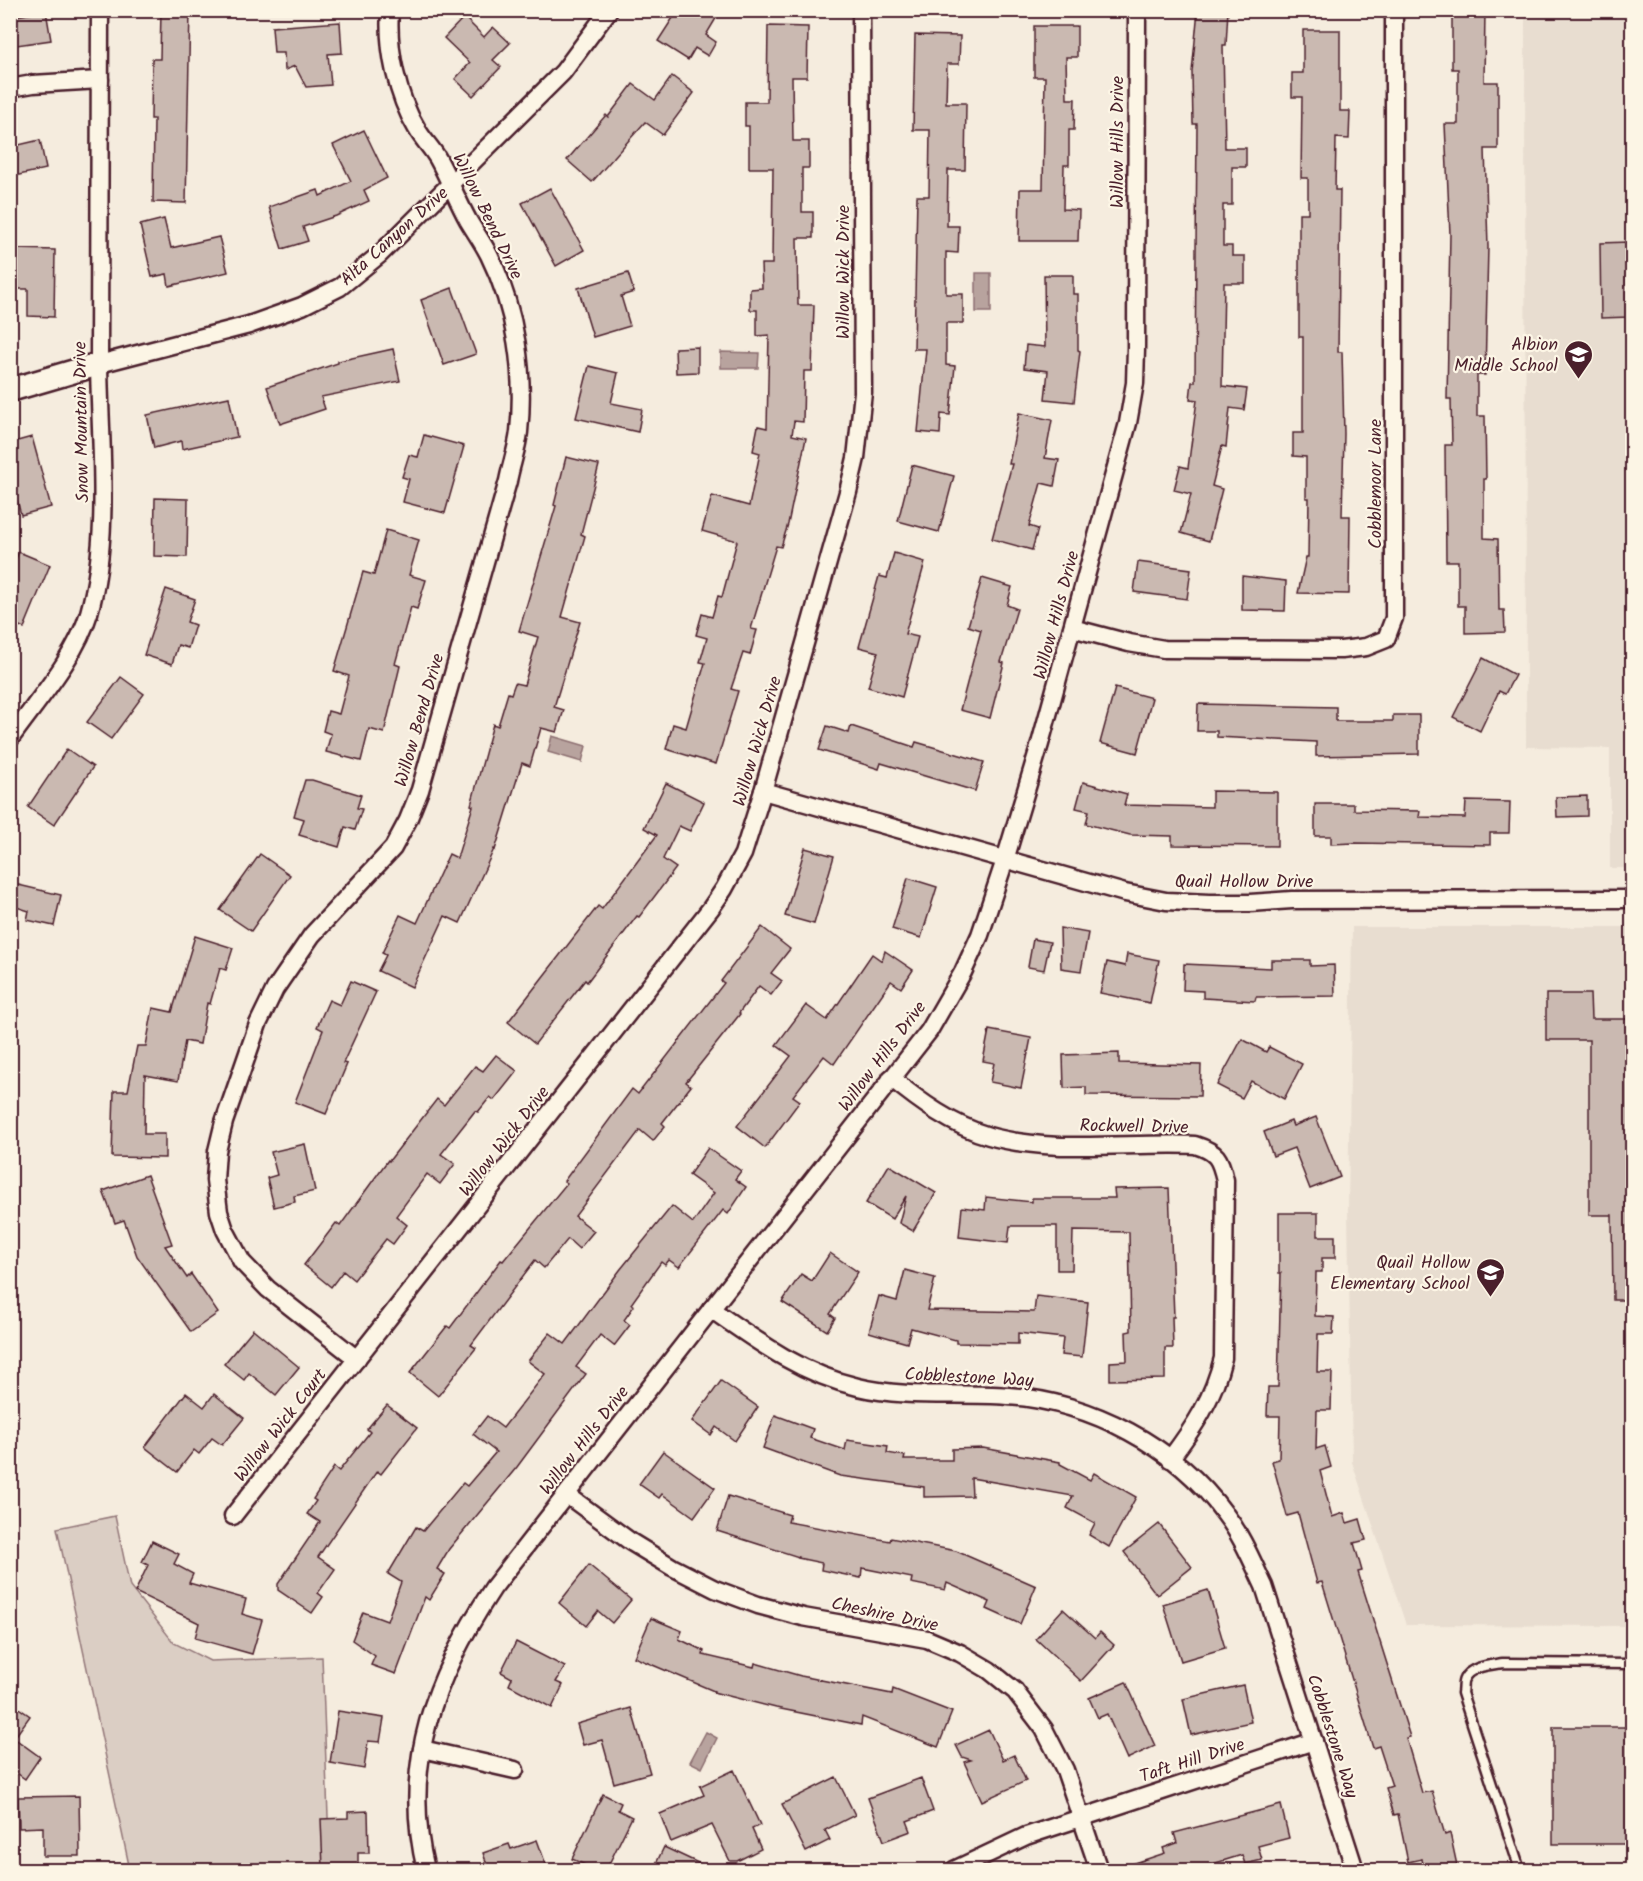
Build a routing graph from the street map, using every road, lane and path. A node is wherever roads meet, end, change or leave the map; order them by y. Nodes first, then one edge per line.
1 (100, 10) edge
2 (390, 10) edge
3 (609, 10) edge
4 (861, 10) edge
5 (1137, 10) edge
6 (1394, 10) edge
7 (100, 80) junction
8 (10, 88) edge
9 (451, 185) junction
10 (99, 364) junction
11 (10, 390) edge
12 (1072, 628) junction
13 (10, 739) edge
14 (763, 791) junction
15 (1005, 860) junction
16 (1632, 899) edge
17 (891, 1078) junction
18 (711, 1308) junction
19 (357, 1359) junction
20 (1170, 1459) junction
21 (567, 1495) junction
22 (233, 1516) dead end
23 (1632, 1664) edge
24 (1314, 1741) junction
25 (422, 1749) junction
26 (515, 1770) dead end
27 (1081, 1816) junction
28 (426, 1870) edge
29 (954, 1870) edge
30 (1099, 1870) edge
31 (1355, 1870) edge
32 (1520, 1870) edge

1 - 7 street, Snow Mountain Drive
2 - 9 street, Willow Bend Drive
3 - 9 street, Alta Canyon Drive
4 - 14 street, Willow Wick Drive
5 - 12 street, Willow Hills Drive
6 - 12 street, Cobblemoor Lane
7 - 8 street
7 - 10 street, Snow Mountain Drive
9 - 10 street, Alta Canyon Drive
9 - 19 street, Willow Bend Drive
10 - 11 street, Alta Canyon Drive
10 - 13 street, Snow Mountain Drive
12 - 15 street, Willow Hills Drive
14 - 15 street, Quail Hollow Drive
14 - 19 street, Willow Wick Drive
15 - 16 street, Quail Hollow Drive
15 - 17 street, Willow Hills Drive
17 - 18 street, Willow Hills Drive
17 - 20 street, Rockwell Drive
18 - 20 street, Cobblestone Way
18 - 21 street, Willow Hills Drive
19 - 22 street, Willow Wick Court
20 - 24 street, Cobblestone Way
21 - 25 street, Willow Hills Drive
21 - 27 street, Cheshire Drive
23 - 32 lane
24 - 27 street, Taft Hill Drive
24 - 31 street, Cobblestone Way
25 - 26 street
25 - 28 street, Willow Hills Drive
27 - 29 street, Taft Hill Drive
27 - 30 street, Cheshire Drive

